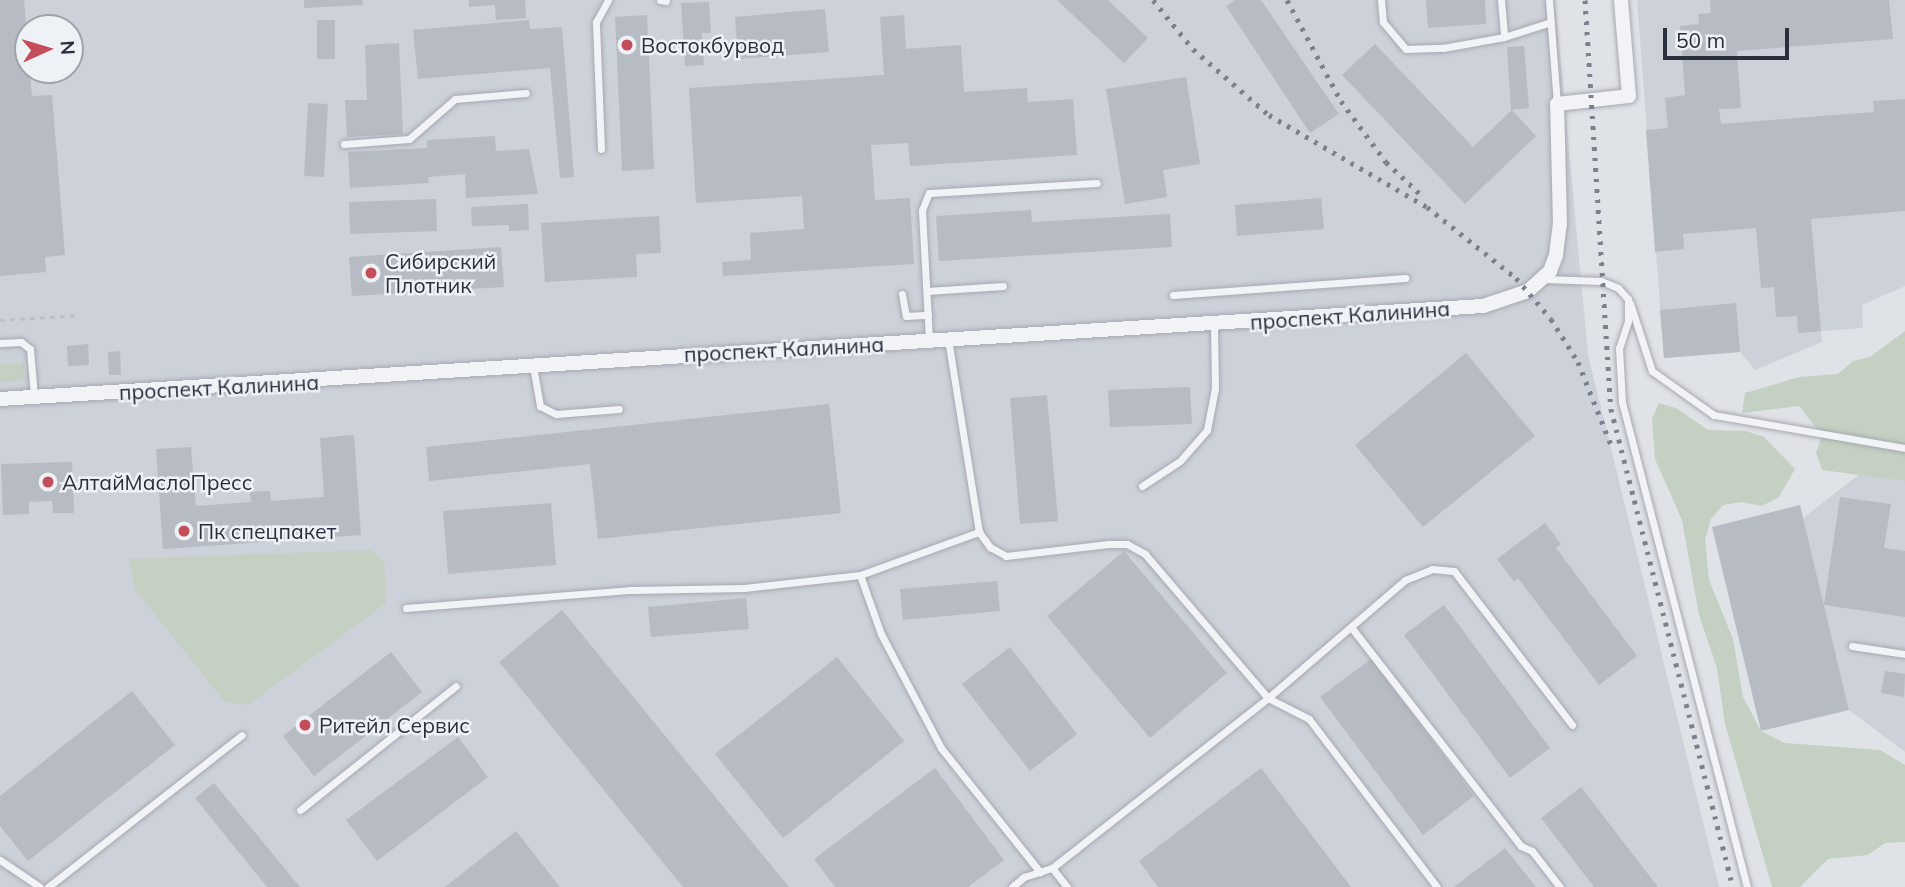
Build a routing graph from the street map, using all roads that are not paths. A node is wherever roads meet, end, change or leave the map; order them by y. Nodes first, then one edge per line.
1 (608, 0) edge
2 (1381, 0) edge
3 (1501, 0) edge
4 (1549, 0) edge
5 (1621, 0) edge
6 (1551, 22) junction
7 (1504, 37) junction
8 (526, 93) dead end
9 (1557, 104) junction
10 (344, 144) dead end
11 (601, 149) dead end
12 (1097, 183) dead end
13 (1405, 278) dead end
14 (1544, 279) junction
15 (1003, 286) dead end
16 (927, 291) junction
17 (902, 294) dead end
18 (1173, 295) dead end
19 (1628, 299) junction
20 (928, 315) junction
21 (1214, 325) junction
22 (948, 338) junction
23 (929, 340) junction
24 (0, 343) edge
25 (533, 366) junction
26 (34, 397) junction
27 (0, 400) edge
28 (619, 409) dead end
29 (1905, 447) edge
30 (1142, 486) dead end
31 (979, 532) junction
32 (860, 575) junction
33 (406, 608) dead end
34 (1351, 627) junction
35 (1852, 646) dead end
36 (1905, 654) edge
37 (456, 686) dead end
38 (1268, 698) junction
39 (1572, 725) dead end
40 (242, 735) dead end
41 (300, 810) dead end
42 (0, 860) edge
43 (1052, 868) junction
44 (1040, 872) junction
45 (40, 887) edge
46 (48, 887) edge
47 (1012, 887) edge
48 (1067, 887) edge
49 (1437, 887) edge
50 (1560, 887) edge
51 (1747, 887) edge

1 - 11 lane
2 - 7 lane
3 - 7 lane
4 - 6 lane
5 - 9 street
6 - 7 lane
6 - 9 lane
8 - 10 lane
9 - 14 street
12 - 16 lane
13 - 18 lane
14 - 19 lane
14 - 21 street, проспект Калинина
15 - 16 lane
16 - 20 lane
17 - 20 lane
19 - 29 lane
19 - 51 lane
20 - 23 lane
21 - 22 street, проспект Калинина
21 - 30 lane
22 - 23 street, проспект Калинина
22 - 31 lane
23 - 25 street, проспект Калинина
24 - 26 lane
25 - 26 street, проспект Калинина
25 - 28 lane
26 - 27 street, проспект Калинина
31 - 32 lane
31 - 38 lane
32 - 33 lane
32 - 44 lane
34 - 38 lane
34 - 39 lane
34 - 50 lane
35 - 36 lane
37 - 41 lane
38 - 43 lane
38 - 49 lane
40 - 46 lane
42 - 45 lane
43 - 44 lane
43 - 48 lane
44 - 47 lane

